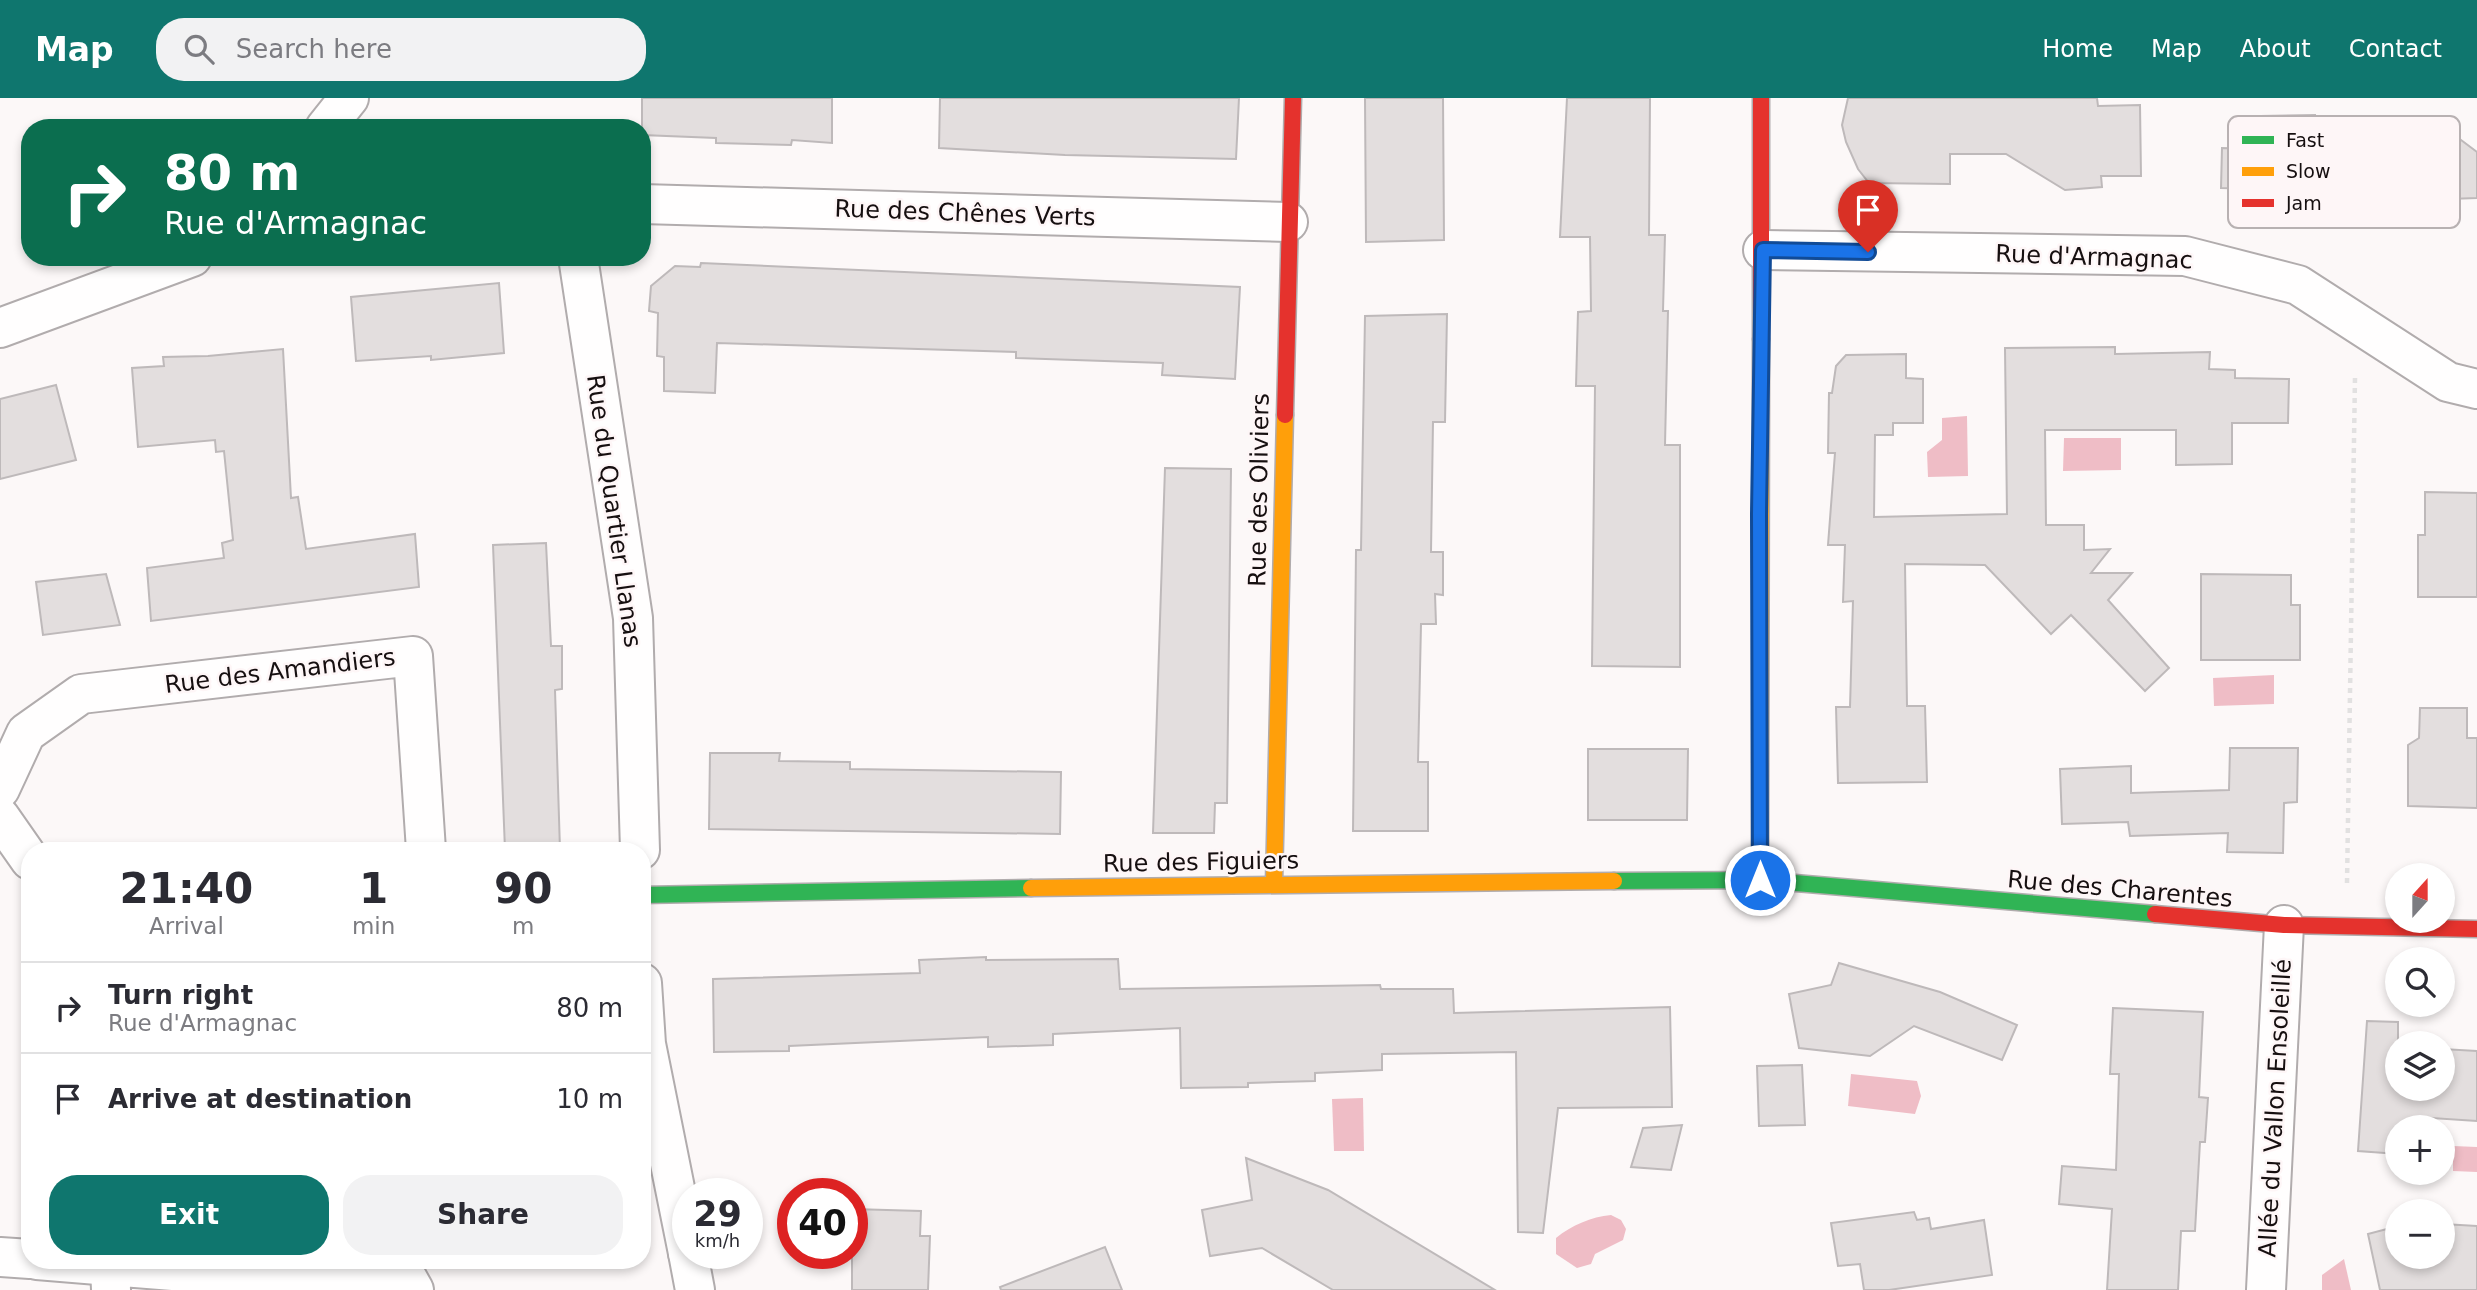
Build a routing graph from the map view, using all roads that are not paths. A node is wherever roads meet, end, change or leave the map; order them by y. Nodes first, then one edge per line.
1 (349, 98) edge
2 (1293, 98) edge
3 (1761, 98) edge
4 (332, 119) edge
5 (651, 204) edge
6 (1288, 222) junction
7 (1763, 250) junction
8 (168, 266) edge
9 (579, 266) edge
10 (0, 328) edge
11 (2477, 389) edge
12 (0, 789) edge
13 (0, 817) edge
14 (425, 842) edge
15 (640, 842) edge
16 (21, 847) edge
17 (1760, 880) junction
18 (1273, 883) junction
19 (651, 895) edge
20 (2284, 925) junction
21 (2477, 929) edge
22 (651, 1069) edge
23 (673, 1178) edge
24 (0, 1257) edge
25 (21, 1258) edge
26 (74, 1269) edge
27 (691, 1269) edge
28 (111, 1278) edge
29 (409, 1282) edge
30 (695, 1290) edge
31 (2266, 1290) edge

1 - 4 street
2 - 6 street, Rue des Oliviers
3 - 7 street
5 - 6 street, Rue des Chênes Verts
6 - 18 street, Rue des Oliviers
7 - 11 street, Rue d'Armagnac
7 - 17 street
8 - 10 street
9 - 15 street, Rue du Quartier Llanas
12 - 14 street, Rue des Amandiers
13 - 16 street
17 - 18 street, Rue des Figuiers
17 - 20 street, Rue des Charentes
18 - 19 street, Rue des Figuiers
20 - 21 street, Rue des Charentes
20 - 31 street, Allée du Vallon Ensoleillé
22 - 23 street
24 - 25 street
26 - 28 street
27 - 30 street
28 - 29 street

